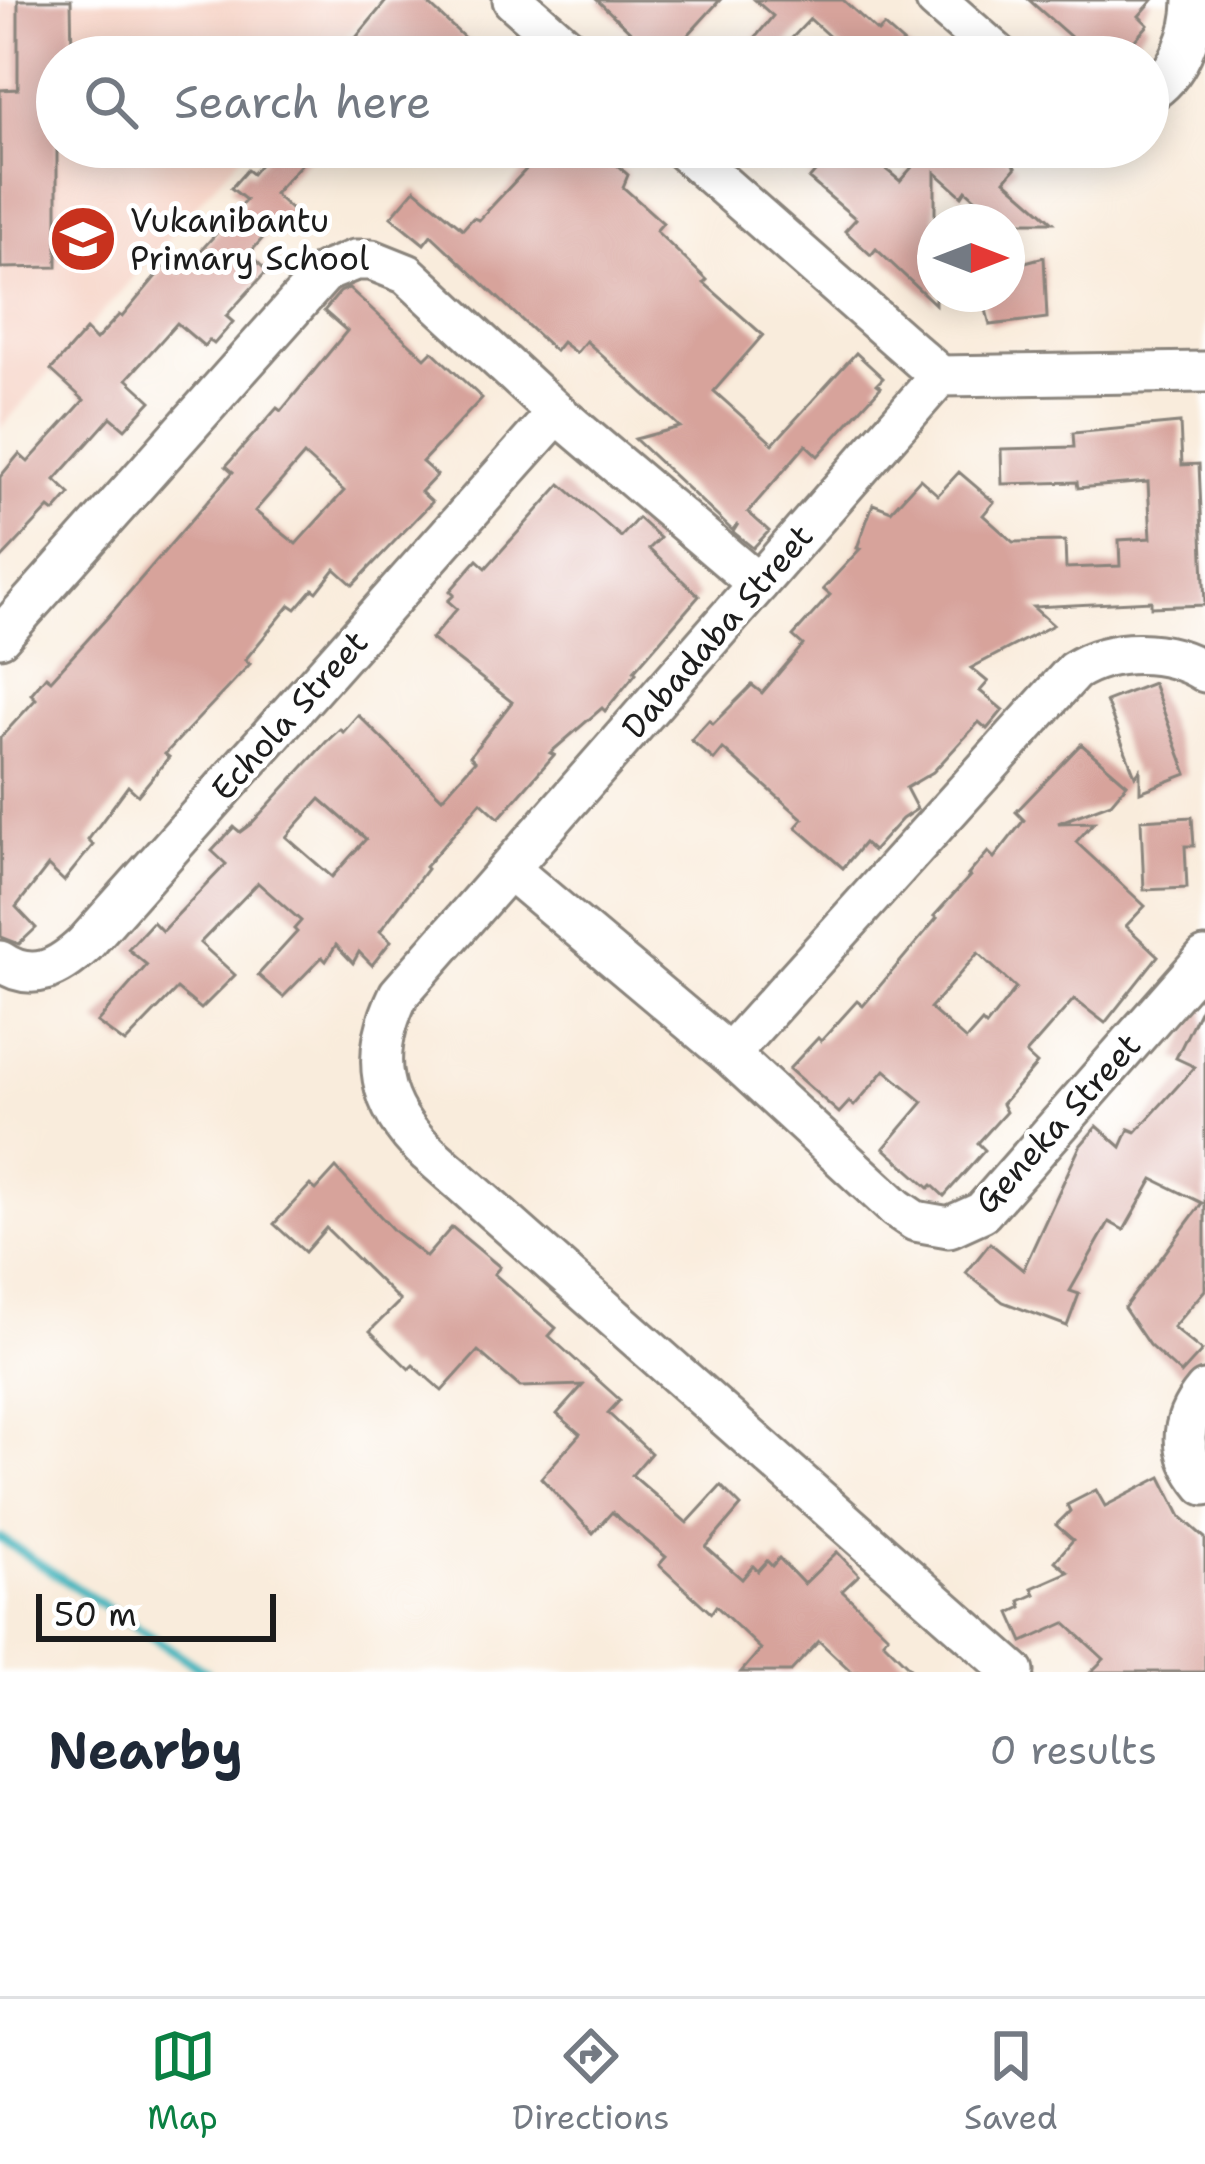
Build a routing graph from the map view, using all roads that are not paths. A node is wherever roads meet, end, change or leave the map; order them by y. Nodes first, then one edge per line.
1 (514, 0) edge
2 (936, 0) edge
3 (1194, 0) edge
4 (554, 36) edge
5 (977, 36) edge
6 (1169, 75) edge
7 (704, 168) edge
8 (1205, 372) edge
9 (940, 376) junction
10 (556, 412) junction
11 (758, 584) junction
12 (0, 638) edge
13 (1205, 672) edge
14 (509, 869) junction
15 (1205, 958) edge
16 (0, 962) edge
17 (729, 1054) junction
18 (1205, 1391) edge
19 (1205, 1485) edge
20 (1014, 1672) edge

1 - 4 street
2 - 5 street
3 - 6 street
7 - 9 street
8 - 9 street
9 - 11 street, Dabadaba Street
10 - 11 street
10 - 12 street
10 - 16 street, Echola Street
11 - 14 street, Dabadaba Street
13 - 17 street
14 - 17 street, Geneka Street
14 - 20 street, Dabadaba Street
15 - 17 street, Geneka Street
18 - 19 street

